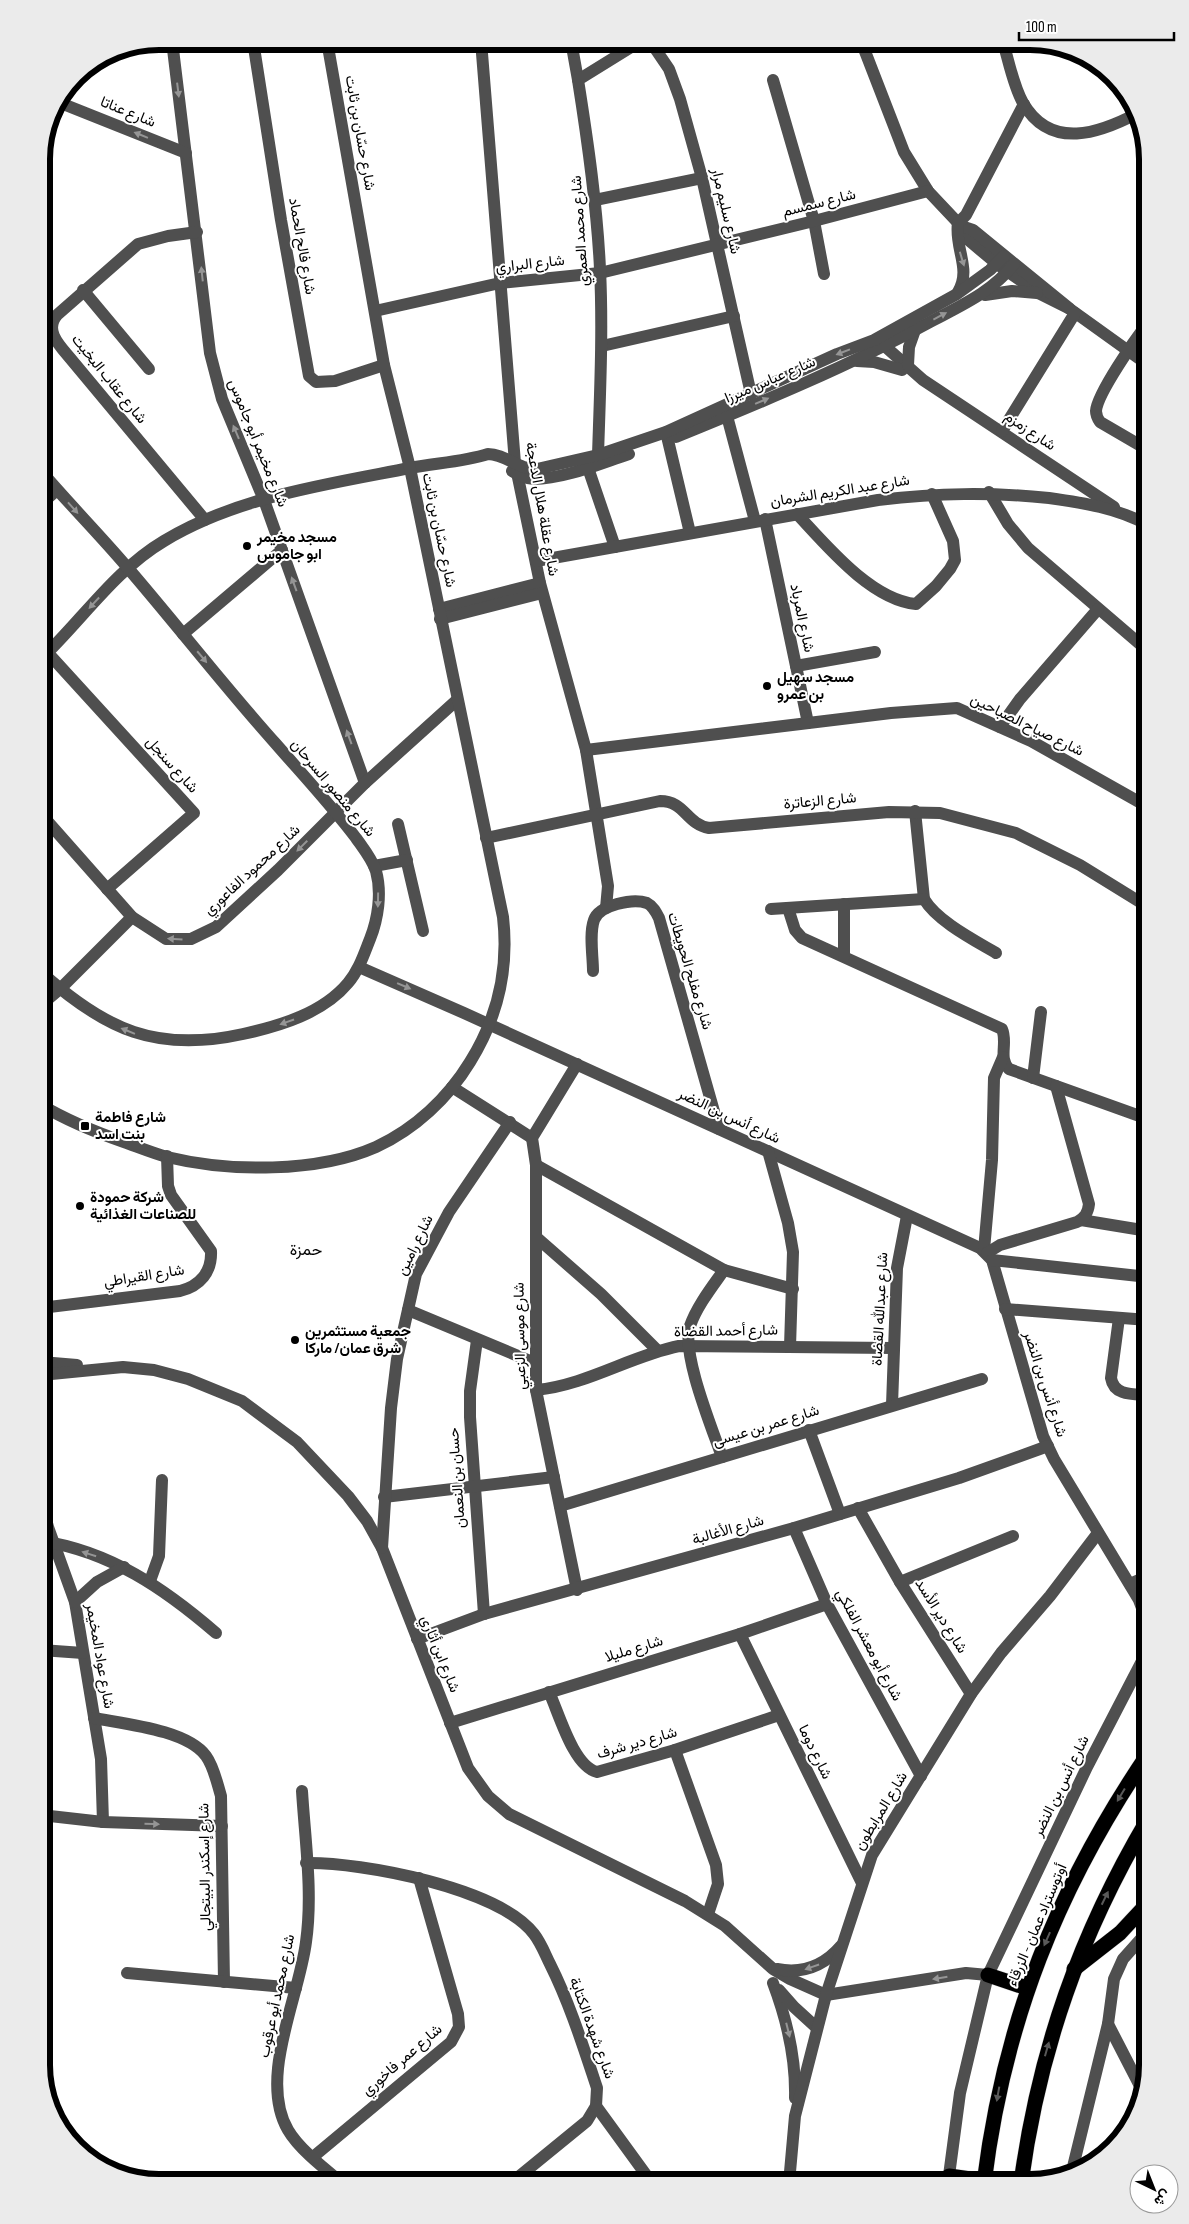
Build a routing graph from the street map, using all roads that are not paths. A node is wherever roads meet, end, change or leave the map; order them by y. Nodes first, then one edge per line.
1 (173, 50) edge
2 (254, 50) edge
3 (329, 50) edge
4 (481, 50) edge
5 (573, 50) edge
6 (626, 50) edge
7 (656, 50) edge
8 (864, 50) edge
9 (1006, 50) edge
10 (578, 80) junction
11 (774, 80) dead end
12 (1024, 104) junction
13 (65, 105) edge
14 (1128, 111) edge
15 (1131, 116) edge
16 (1115, 123) junction
17 (186, 153) junction
18 (702, 178) junction
19 (928, 191) junction
20 (595, 200) junction
21 (814, 221) junction
22 (960, 224) junction
23 (197, 232) junction
24 (717, 244) junction
25 (1006, 264) junction
26 (600, 274) junction
27 (824, 274) dead end
28 (500, 283) junction
29 (83, 290) junction
30 (957, 294) junction
31 (1040, 294) junction
32 (976, 298) junction
33 (375, 311) junction
34 (1072, 311) junction
35 (734, 316) junction
36 (915, 330) junction
37 (1139, 335) edge
38 (879, 343) junction
39 (602, 346) junction
40 (1127, 350) junction
41 (1139, 359) edge
42 (854, 361) junction
43 (384, 364) junction
44 (905, 367) junction
45 (149, 369) dead end
46 (751, 394) junction
47 (727, 416) junction
48 (1002, 431) junction
49 (667, 436) junction
50 (1139, 445) edge
51 (598, 454) junction
52 (587, 463) junction
53 (410, 468) junction
54 (516, 469) junction
55 (50, 481) edge
56 (57, 490) junction
57 (989, 492) junction
58 (932, 494) junction
59 (50, 497) edge
60 (264, 500) junction
61 (1118, 510) junction
62 (797, 514) junction
63 (205, 520) junction
64 (760, 520) junction
65 (1139, 520) edge
66 (690, 533) junction
67 (615, 547) junction
68 (282, 550) junction
69 (536, 561) junction
70 (128, 568) junction
71 (541, 588) junction
72 (1098, 609) junction
73 (440, 614) junction
74 (182, 634) junction
75 (1139, 643) edge
76 (50, 651) edge
77 (875, 652) dead end
78 (50, 661) edge
79 (796, 666) junction
80 (457, 700) junction
81 (808, 723) junction
82 (1000, 727) junction
83 (586, 750) junction
84 (365, 783) junction
85 (1139, 801) edge
86 (915, 811) junction
87 (336, 812) junction
88 (596, 814) junction
89 (50, 824) edge
90 (398, 824) dead end
91 (486, 838) junction
92 (407, 860) junction
93 (374, 866) junction
94 (608, 886) junction
95 (107, 889) junction
96 (924, 899) junction
97 (1139, 901) edge
98 (624, 904) junction
99 (844, 904) junction
100 (606, 908) junction
101 (788, 908) junction
102 (771, 909) dead end
103 (132, 917) junction
104 (423, 931) dead end
105 (996, 953) dead end
106 (844, 956) junction
107 (359, 967) junction
108 (593, 971) dead end
109 (50, 980) edge
110 (60, 989) junction
111 (50, 997) edge
112 (1041, 1012) dead end
113 (490, 1025) junction
114 (1003, 1057) junction
115 (577, 1064) junction
116 (1033, 1078) junction
117 (1056, 1086) junction
118 (452, 1087) junction
119 (50, 1110) edge
120 (1139, 1116) edge
121 (510, 1122) junction
122 (719, 1129) junction
123 (532, 1138) junction
124 (768, 1151) junction
125 (167, 1156) junction
126 (536, 1164) junction
127 (907, 1216) junction
128 (1081, 1220) junction
129 (1139, 1230) edge
130 (536, 1237) junction
131 (988, 1254) junction
132 (724, 1270) junction
133 (1139, 1276) edge
134 (793, 1289) junction
135 (50, 1307) edge
136 (1005, 1309) junction
137 (408, 1310) junction
138 (1119, 1318) junction
139 (1139, 1319) edge
140 (476, 1340) junction
141 (687, 1345) junction
142 (790, 1347) junction
143 (893, 1348) junction
144 (657, 1350) junction
145 (50, 1363) edge
146 (535, 1363) junction
147 (104, 1367) junction
148 (50, 1373) edge
149 (982, 1379) dead end
150 (536, 1390) junction
151 (1139, 1394) edge
152 (892, 1405) junction
153 (810, 1430) junction
154 (1048, 1446) junction
155 (722, 1457) junction
156 (554, 1477) junction
157 (162, 1480) dead end
158 (474, 1486) junction
159 (384, 1497) junction
160 (560, 1506) junction
161 (858, 1508) junction
162 (840, 1514) junction
163 (794, 1528) junction
164 (1098, 1533) junction
165 (1013, 1536) dead end
166 (50, 1543) edge
167 (50, 1546) edge
168 (382, 1548) junction
169 (124, 1567) junction
170 (1139, 1580) edge
171 (150, 1581) junction
172 (900, 1582) junction
173 (1130, 1584) junction
174 (577, 1590) junction
175 (75, 1602) junction
176 (827, 1604) junction
177 (1139, 1604) edge
178 (484, 1614) junction
179 (216, 1633) dead end
180 (740, 1634) junction
181 (417, 1638) junction
182 (50, 1651) edge
183 (83, 1653) junction
184 (1139, 1667) edge
185 (549, 1692) junction
186 (971, 1694) junction
187 (779, 1714) junction
188 (94, 1718) junction
189 (450, 1723) junction
190 (675, 1750) junction
191 (1139, 1768) edge
192 (921, 1776) junction
193 (302, 1790) dead end
194 (50, 1816) edge
195 (103, 1822) junction
196 (222, 1826) junction
197 (1139, 1835) edge
198 (306, 1863) junction
199 (419, 1878) junction
200 (862, 1883) junction
201 (1139, 1913) edge
202 (708, 1914) junction
203 (1139, 1941) edge
204 (843, 1944) junction
205 (759, 1958) junction
206 (773, 1968) junction
207 (1074, 1969) junction
208 (127, 1973) dead end
209 (988, 1975) junction
210 (224, 1982) junction
211 (773, 1983) junction
212 (296, 1988) junction
213 (1027, 1988) junction
214 (826, 1995) junction
215 (1108, 2024) junction
216 (818, 2028) junction
217 (1138, 2081) edge
218 (596, 2106) junction
219 (795, 2116) junction
220 (312, 2157) junction
221 (1073, 2165) edge
222 (332, 2174) edge
223 (522, 2174) edge
224 (645, 2174) edge
225 (790, 2174) edge
226 (949, 2174) edge
227 (986, 2174) edge
228 (1023, 2174) edge

1 -> 17 street, شارع مخيمر أبو جاموس
2 - 43 street, شارع فالح الحماد
3 - 33 street, شارع حسّان بن ثابت
4 - 28 street, شارع عقلة هلال الدعجة
5 - 10 street, شارع محمد العمري
6 - 10 street
7 - 18 street, شارع سليم مرار
8 - 19 street
9 - 12 street
10 - 20 street, شارع محمد العمري
11 - 21 street
12 - 16 street
12 - 22 street
17 -> 13 street, شارع عناتا
14 - 16 street
15 - 16 street
17 - 23 street, شارع مخيمر أبو جاموس
18 - 20 street
18 - 24 street, شارع سليم مرار
19 - 21 street, شارع سمسم
19 - 22 street
20 - 26 street, شارع محمد العمري
21 - 24 street, شارع سمسم
21 - 27 street
22 - 25 street
22 -> 30 street
23 - 29 street, شارع عقاب البخيت
60 -> 23 street, شارع مخيمر أبو جاموس
24 - 26 street, شارع البراري
24 - 35 street, شارع سليم مرار
25 - 30 street, شارع عباس ميرزا
25 - 31 street
25 - 32 street, شارع عباس ميرزا
25 - 34 street
26 - 28 street, شارع البراري
26 - 39 street, شارع محمد العمري
28 - 33 street, شارع البراري
28 - 54 street, شارع عقلة هلال الدعجة
29 - 45 street
29 - 63 street, شارع عقاب البخيت
30 - 38 street, شارع عباس ميرزا
31 - 32 street
31 - 34 street
36 -> 32 street, شارع عباس ميرزا
33 - 43 street, شارع حسّان بن ثابت
34 - 40 street
34 - 48 street
35 - 39 street
35 - 46 street, شارع سليم مرار
36 - 38 street, شارع عباس ميرزا
36 - 44 street
37 - 40 street
38 - 42 street, شارع عباس ميرزا
38 - 44 street, شارع زمزم
38 -> 46 street, شارع عباس ميرزا
39 - 51 street, شارع محمد العمري
40 - 41 street
40 - 50 street
42 - 44 street
47 -> 42 street, شارع عباس ميرزا
43 - 53 street, شارع حسّان بن ثابت
44 - 48 street, شارع زمزم
46 - 49 street, شارع عباس ميرزا
47 - 49 street, شارع عباس ميرزا
47 - 64 street, شارع المرباد
48 - 61 street, شارع زمزم
49 - 51 street, شارع عباس ميرزا
49 - 52 street, شارع عباس ميرزا
49 - 66 street
51 - 52 street, شارع عباس ميرزا
52 - 54 street, شارع عباس ميرزا
52 - 67 street
53 - 54 street, شارع عباس ميرزا
53 - 60 street, شارع عباس ميرزا
53 - 73 street, شارع حسّان بن ثابت
54 - 69 street, شارع عقلة هلال الدعجة
55 - 56 street, شارع منصور السرحان
56 - 59 street
56 -> 70 street, شارع منصور السرحان
57 - 58 street, شارع عبد الكريم الشرمان
57 - 61 street, شارع عبد الكريم الشرمان
57 - 72 street
58 - 62 street, شارع عبد الكريم الشرمان
58 - 62 street
60 - 63 street, شارع عباس ميرزا
60 - 68 street, شارع مخيمر أبو جاموس
61 - 65 street, شارع عبد الكريم الشرمان
62 - 64 street, شارع عبد الكريم الشرمان
63 - 70 street, شارع عباس ميرزا
64 - 66 street, شارع عبد الكريم الشرمان
64 - 79 street, شارع المرباد
66 - 67 street, شارع عبد الكريم الشرمان
67 - 69 street, شارع عبد الكريم الشرمان
68 - 74 street
84 -> 68 street, شارع مخيمر أبو جاموس
69 - 71 street, شارع عقلة هلال الدعجة
70 - 74 street, شارع منصور السرحان
70 -> 76 street, شارع عباس ميرزا
71 - 73 street
71 - 83 street, شارع عقلة هلال الدعجة
72 - 75 street
72 - 82 street
73 - 80 street, شارع حسّان بن ثابت
74 -> 87 street, شارع منصور السرحان
77 - 79 street
78 - 95 street, شارع سنجل
79 - 81 street, شارع المرباد
80 - 84 street, شارع محمود الفاعوري
80 - 91 street, شارع حسّان بن ثابت
81 - 82 street, شارع صياح الصباحين
81 - 83 street, شارع صياح الصباحين
82 - 85 street, شارع صياح الصباحين
83 - 88 street, شارع عقلة هلال الدعجة
84 - 87 street, شارع محمود الفاعوري
86 - 88 street, شارع الزعاترة
86 - 96 street
86 - 97 street, شارع الزعاترة
87 - 93 street, شارع منصور السرحان
87 -> 103 street, شارع محمود الفاعوري
88 - 91 street, شارع الزعاترة
88 - 94 street, شارع عقلة هلال الدعجة
89 - 95 street, شارع محمود الفاعوري
90 - 92 street
91 - 113 street, شارع حسّان بن ثابت
92 - 93 street
92 - 104 street
93 -> 107 street, شارع منصور السرحان
94 - 98 street
94 - 100 street, شارع عقلة هلال الدعجة
95 - 103 street, شارع محمود الفاعوري
96 - 99 street
96 - 105 street
98 - 100 street, شارع مفلح الحويطات
98 - 122 street, شارع مفلح الحويطات
99 - 101 street
99 - 106 street
100 - 108 street
101 - 102 street
101 - 106 street
103 - 110 street
106 - 114 street
107 -> 110 street, شارع منصور السرحان
107 -> 113 street, شارع أنس بن النضر
109 - 110 street, شارع منصور السرحان
110 - 111 street
112 - 116 street
113 - 115 street, شارع أنس بن النضر
113 - 118 street, شارع حسّان بن ثابت
114 - 116 street
114 - 131 street
115 - 122 street, شارع أنس بن النضر
115 - 123 street
116 - 117 street
117 - 120 street
117 - 128 street
118 - 121 street
118 - 125 street, شارع حسّان بن ثابت
119 - 125 street, شارع حسّان بن ثابت
121 - 123 street
121 - 137 street, شارع رامين
122 - 124 street, شارع أنس بن النضر
123 - 126 street, شارع موسى الزعبي
124 - 127 street, شارع أنس بن النضر
124 - 134 street
125 - 135 street, شارع القيراطي
126 - 130 street, شارع موسى الزعبي
126 - 132 street
127 - 131 street, شارع أنس بن النضر
127 - 143 street, شارع عبدالله القضاة
128 - 129 street
128 - 131 street
130 - 144 street
130 - 146 street, شارع موسى الزعبي
131 - 133 street
131 - 136 street, شارع أنس بن النضر
132 - 134 street
132 - 141 street
134 - 142 street
136 - 138 street
136 - 154 street, شارع أنس بن النضر
137 - 140 street
137 - 159 street, شارع رامين
138 - 139 street
138 - 151 street
140 - 146 street
140 - 158 street, حسان بن النعمان
141 - 142 street, شارع أحمد القضاة
141 - 144 street, شارع أحمد القضاة
141 - 155 street
142 - 143 street, شارع أحمد القضاة
143 - 152 street, شارع عبدالله القضاة
144 - 150 street, شارع أحمد القضاة
145 - 147 street, شارع ابن أثاري
146 - 150 street, شارع موسى الزعبي
147 - 148 street, شارع ابن أثاري
147 - 168 street, شارع ابن أثاري
149 - 152 street, شارع عمر بن عيسى
150 - 156 street, شارع موسى الزعبي
152 - 153 street, شارع عمر بن عيسى
153 - 155 street, شارع عمر بن عيسى
153 - 162 street
154 - 161 street, شارع الأغالبة
154 - 164 street, شارع أنس بن النضر
155 - 160 street, شارع عمر بن عيسى
156 - 158 street
156 - 160 street, شارع موسى الزعبي
157 - 171 street
158 - 159 street
158 - 178 street, حسان بن النعمان
159 - 168 street, شارع رامين
160 - 174 street, شارع موسى الزعبي
161 - 162 street, شارع الأغالبة
161 - 172 street
162 - 163 street, شارع الأغالبة
163 - 174 street, شارع الأغالبة
163 - 176 street, شارع أبو معشر الفلكي
164 - 173 street, شارع أنس بن النضر
164 - 186 street, شارع المرابطون
165 - 172 street, شارع دير الأسد
169 -> 166 street
167 - 175 street, شارع عواد المخيمر
168 - 181 street, شارع ابن أثاري
169 - 171 street
169 - 175 street
170 - 173 street
171 - 179 street
172 - 186 street, شارع دير الأسد
173 - 177 street, شارع أنس بن النضر
174 - 178 street, شارع الأغالبة
175 - 183 street, شارع عواد المخيمر
176 - 180 street, شارع مليلا
176 - 192 street, شارع أبو معشر الفلكي
178 - 181 street, شارع الأغالبة
180 - 185 street, شارع مليلا
180 - 187 street, شارع دوما
181 - 189 street, شارع ابن أثاري
182 - 183 street
183 - 188 street, شارع عواد المخيمر
184 - 209 street, شارع أنس بن النضر
185 - 189 street, شارع مليلا
185 - 190 street, شارع دير شرف
186 - 192 street, شارع المرابطون
187 - 190 street, شارع دير شرف
187 - 200 street, شارع دوما
188 - 195 street, شارع عواد المخيمر
188 - 196 street, شارع إسكندر البيتجالي
189 - 202 street, شارع ابن أثاري
190 - 202 street
191 -> 213 highway, أوتوستراد عمان - الزرقاء
192 - 200 street, شارع المرابطون
193 - 198 street, شارع محمد أبو عرقوب
194 - 195 street
195 -> 196 street
196 - 210 street, شارع إسكندر البيتجالي
207 -> 197 highway
198 - 199 street, شارع شهدة الكتابة
198 - 212 street, شارع محمد أبو عرقوب
199 - 218 street, شارع شهدة الكتابة
199 - 220 street, شارع عمر فاخوري
200 - 204 street, شارع المرابطون
201 - 207 highway
202 - 205 street, شارع ابن أثاري
203 - 215 street
204 -> 206 street
204 - 214 street, شارع المرابطون
205 - 206 street, شارع ابن أثاري
205 - 211 street, شارع ابن أثاري
206 - 214 street, شارع ابن أثاري
228 -> 207 highway
208 - 210 street
209 - 213 highway
209 -> 214 street
209 - 226 street, شارع أنس بن النضر
210 - 212 street
211 - 216 street, شارع ابن أثاري
211 -> 219 street
212 - 220 street, شارع محمد أبو عرقوب
213 -> 227 highway, أوتوستراد عمان - الزرقاء
214 - 216 street, شارع المرابطون
215 - 217 street
215 - 221 street
216 - 219 street, شارع المرابطون
218 - 223 street
218 - 224 street
219 - 225 street, شارع المرابطون
220 - 222 street, شارع محمد أبو عرقوب

